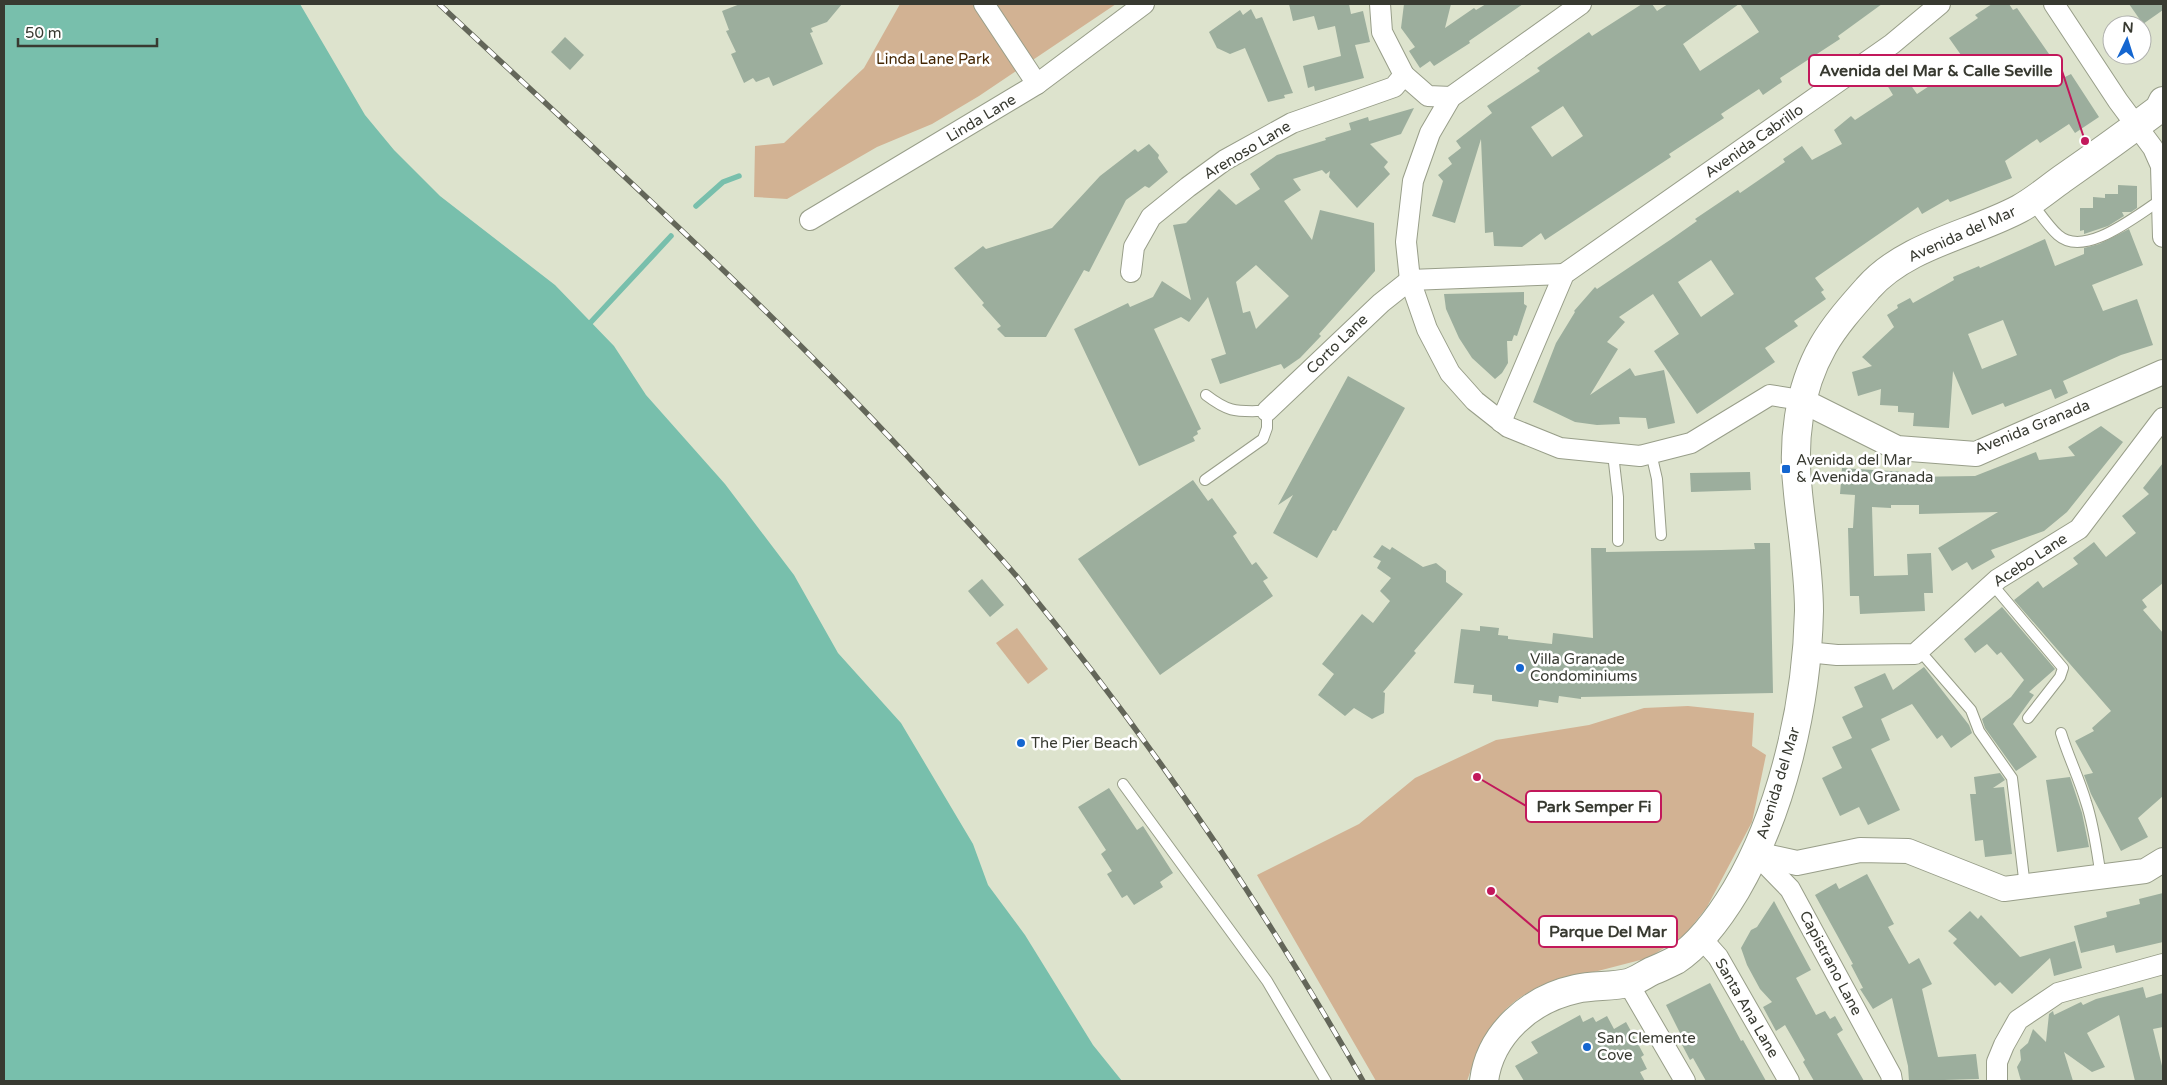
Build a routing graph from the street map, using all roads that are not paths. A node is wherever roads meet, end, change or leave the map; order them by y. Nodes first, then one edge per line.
1 (984, 4) edge
2 (1144, 4) edge
3 (1380, 4) edge
4 (1581, 4) edge
5 (1940, 4) edge
6 (2054, 4) edge
7 (1404, 75) junction
8 (1036, 84) junction
9 (1451, 97) junction
10 (2163, 101) edge
11 (2136, 126) junction
12 (2161, 200) junction
13 (2030, 201) junction
14 (810, 220) dead end
15 (2163, 238) edge
16 (1131, 272) dead end
17 (1564, 274) junction
18 (1410, 280) junction
19 (2163, 372) edge
20 (1206, 395) dead end
21 (1801, 400) junction
22 (1267, 411) junction
23 (2163, 418) edge
24 (1501, 422) junction
25 (1613, 454) junction
26 (1651, 454) junction
27 (1205, 480) dead end
28 (1661, 535) dead end
29 (1618, 541) dead end
30 (1992, 584) junction
31 (1919, 650) junction
32 (1808, 652) junction
33 (2028, 718) dead end
34 (2061, 733) dead end
35 (1123, 784) dead end
36 (1756, 854) junction
37 (2163, 860) edge
38 (2101, 877) junction
39 (2026, 886) junction
40 (1701, 938) junction
41 (2163, 964) edge
42 (1628, 983) junction
43 (1326, 1081) edge
44 (1484, 1081) edge
45 (1686, 1081) edge
46 (1789, 1081) edge
47 (1892, 1081) edge
48 (1997, 1081) edge

1 - 8 street
2 - 8 street, Linda Lane
3 - 7 street
4 - 9 street
5 - 17 street, Avenida Cabrillo
6 - 11 street
7 - 9 street
7 - 16 street, Arenoso Lane
8 - 14 street, Linda Lane
9 - 18 street, Avenida Granada
10 - 11 main road, Avenida del Mar
11 - 12 street
11 - 13 main road, Avenida del Mar
12 - 13 lane
12 - 15 street
13 - 21 main road, Avenida del Mar
17 - 18 street
17 - 24 street
18 - 22 street, Corto Lane
18 - 24 street, Avenida Granada
19 - 21 street, Avenida Granada
20 - 22 lane
21 - 26 street, Avenida Granada
21 - 32 main road, Avenida del Mar
22 - 27 lane
23 - 30 street, Acebo Lane
24 - 25 street, Avenida Granada
25 - 26 street, Avenida Granada
25 - 29 lane
26 - 28 lane
30 - 31 street, Acebo Lane
30 - 33 lane
31 - 32 street
31 - 39 lane
32 - 36 main road, Avenida del Mar
34 - 38 lane
35 - 43 lane
36 - 39 street
36 - 40 main road, Avenida del Mar
36 - 47 street, Capistrano Lane
37 - 38 street
38 - 39 street
40 - 42 main road, Avenida del Mar
40 - 46 street, Santa Ana Lane
41 - 48 street
42 - 44 main road, Avenida del Mar
42 - 45 street

